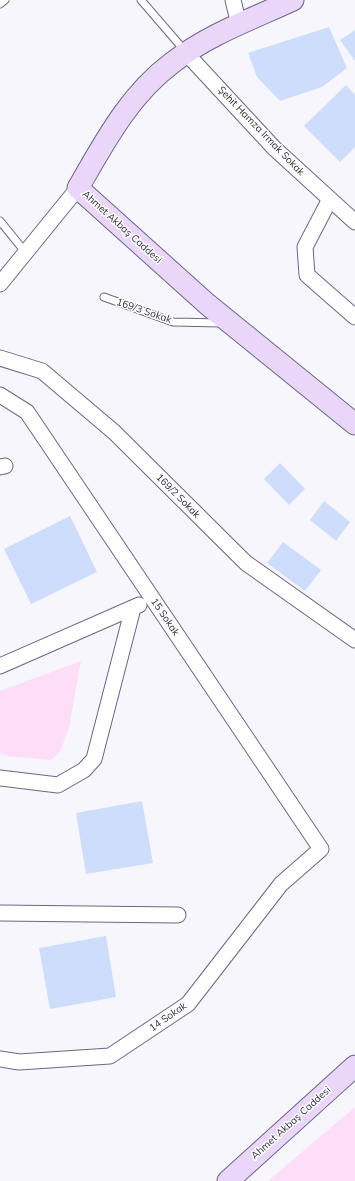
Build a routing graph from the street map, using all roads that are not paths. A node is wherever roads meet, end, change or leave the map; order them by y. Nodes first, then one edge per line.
1 (5, 0) edge
2 (141, 0) edge
3 (233, 0) edge
4 (293, 0) edge
5 (0, 4) edge
6 (239, 25) junction
7 (186, 53) junction
8 (78, 188) junction
9 (330, 199) junction
10 (0, 221) edge
11 (355, 222) edge
12 (26, 253) junction
13 (0, 284) edge
14 (104, 297) dead end
15 (355, 317) edge
16 (231, 323) junction
17 (0, 358) edge
18 (0, 395) edge
19 (355, 424) edge
20 (153, 600) junction
21 (133, 608) junction
22 (355, 640) edge
23 (0, 666) edge
24 (0, 778) edge
25 (321, 849) joint
26 (0, 914) edge
27 (178, 915) dead end
28 (0, 1060) edge
29 (355, 1066) edge
30 (228, 1181) edge

1 - 5 lane
2 - 7 lane
3 - 6 street
4 - 6 street, Ahmet Akbaş Caddesi
6 - 7 street, Ahmet Akbaş Caddesi
7 - 8 street, Ahmet Akbaş Caddesi
7 - 9 street, Şehit Hamza Irmak Sokak
8 - 12 street
8 - 16 street, Ahmet Akbaş Caddesi
9 - 11 street, Şehit Hamza Irmak Sokak
9 - 15 street
10 - 12 lane
12 - 13 street
14 - 16 lane, 169/3 Sokak
16 - 19 street, Ahmet Akbaş Caddesi
17 - 22 street, 169/2 Sokak
18 - 20 street, 15 Sokak
20 - 21 street
20 - 25 street, 15 Sokak
21 - 23 street
21 - 24 street
25 - 28 street, 14 Sokak
26 - 27 street
29 - 30 street, Ahmet Akbaş Caddesi

